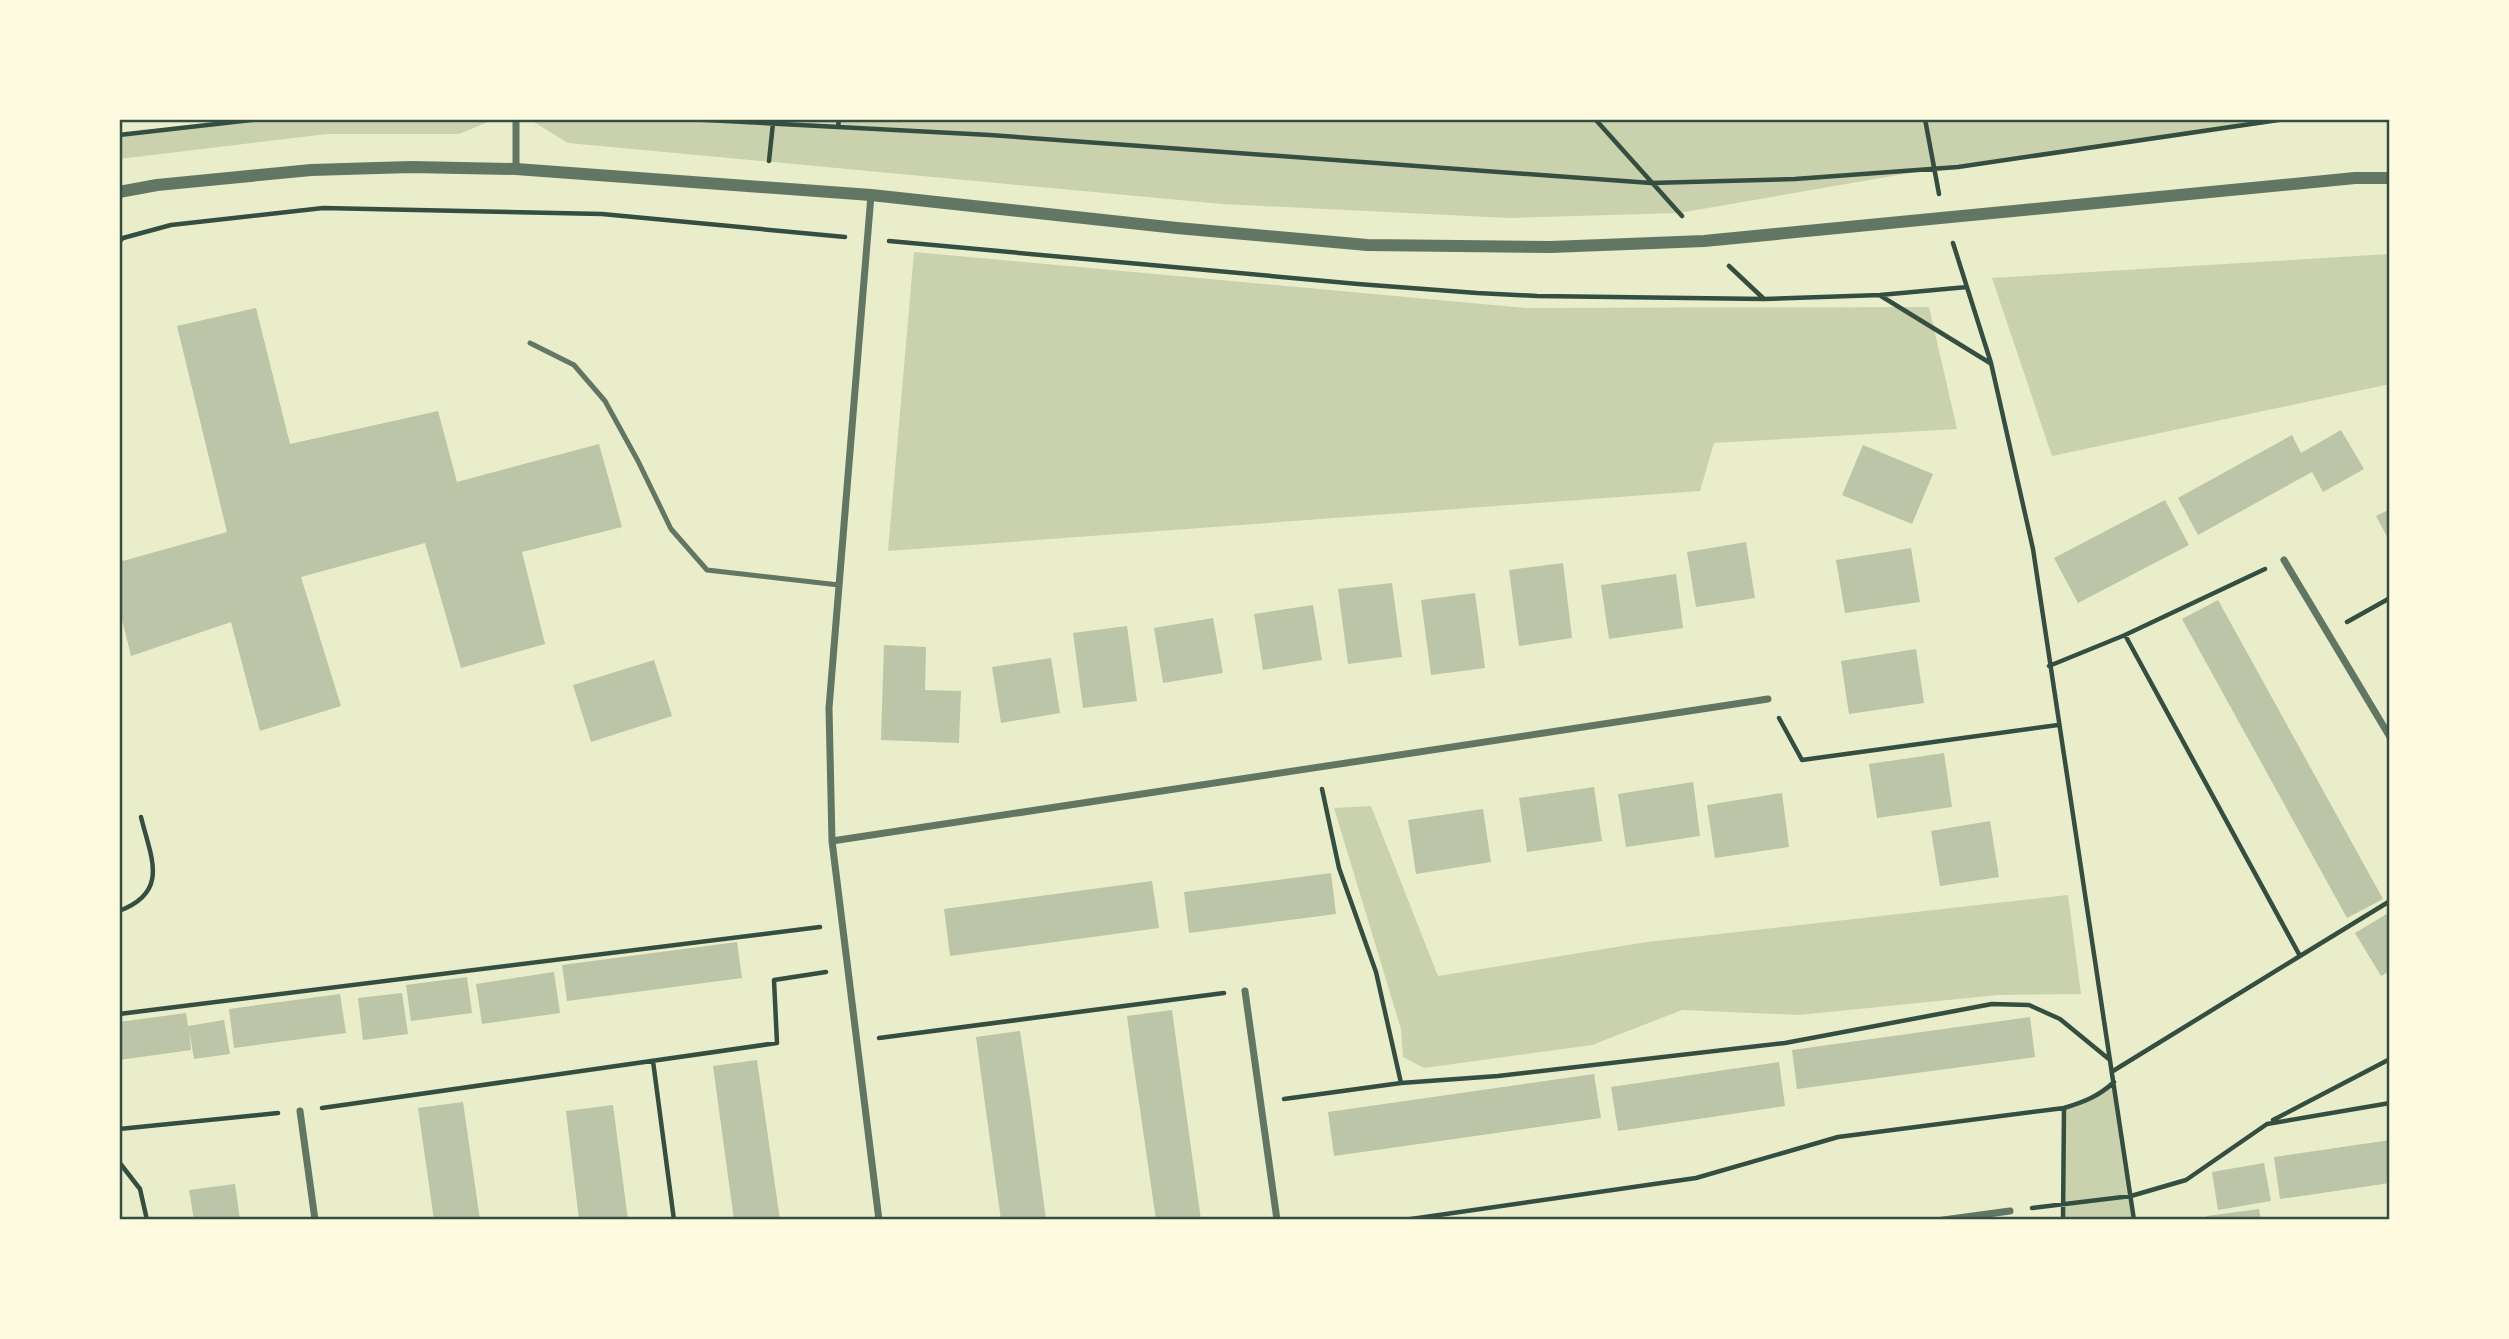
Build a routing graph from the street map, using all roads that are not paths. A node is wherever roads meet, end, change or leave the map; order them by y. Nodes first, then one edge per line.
1 (516, 119) edge
2 (516, 169) junction
3 (2390, 178) edge
4 (119, 192) edge
5 (871, 195) junction
6 (530, 343) dead end
7 (2284, 560) road end
8 (839, 585) junction
9 (1768, 699) road end
10 (2390, 737) edge
11 (832, 841) junction
12 (1245, 991) road end
13 (300, 1111) road end
14 (2010, 1211) road end
15 (315, 1220) edge
16 (879, 1220) edge
17 (1277, 1220) edge
18 (1943, 1220) edge

1 - 2 street
2 - 4 street
2 - 5 street
3 - 5 street
5 - 8 street
6 - 8 lane
7 - 10 street
8 - 11 street
9 - 11 street
11 - 16 street
12 - 17 street
13 - 15 street
14 - 18 street

